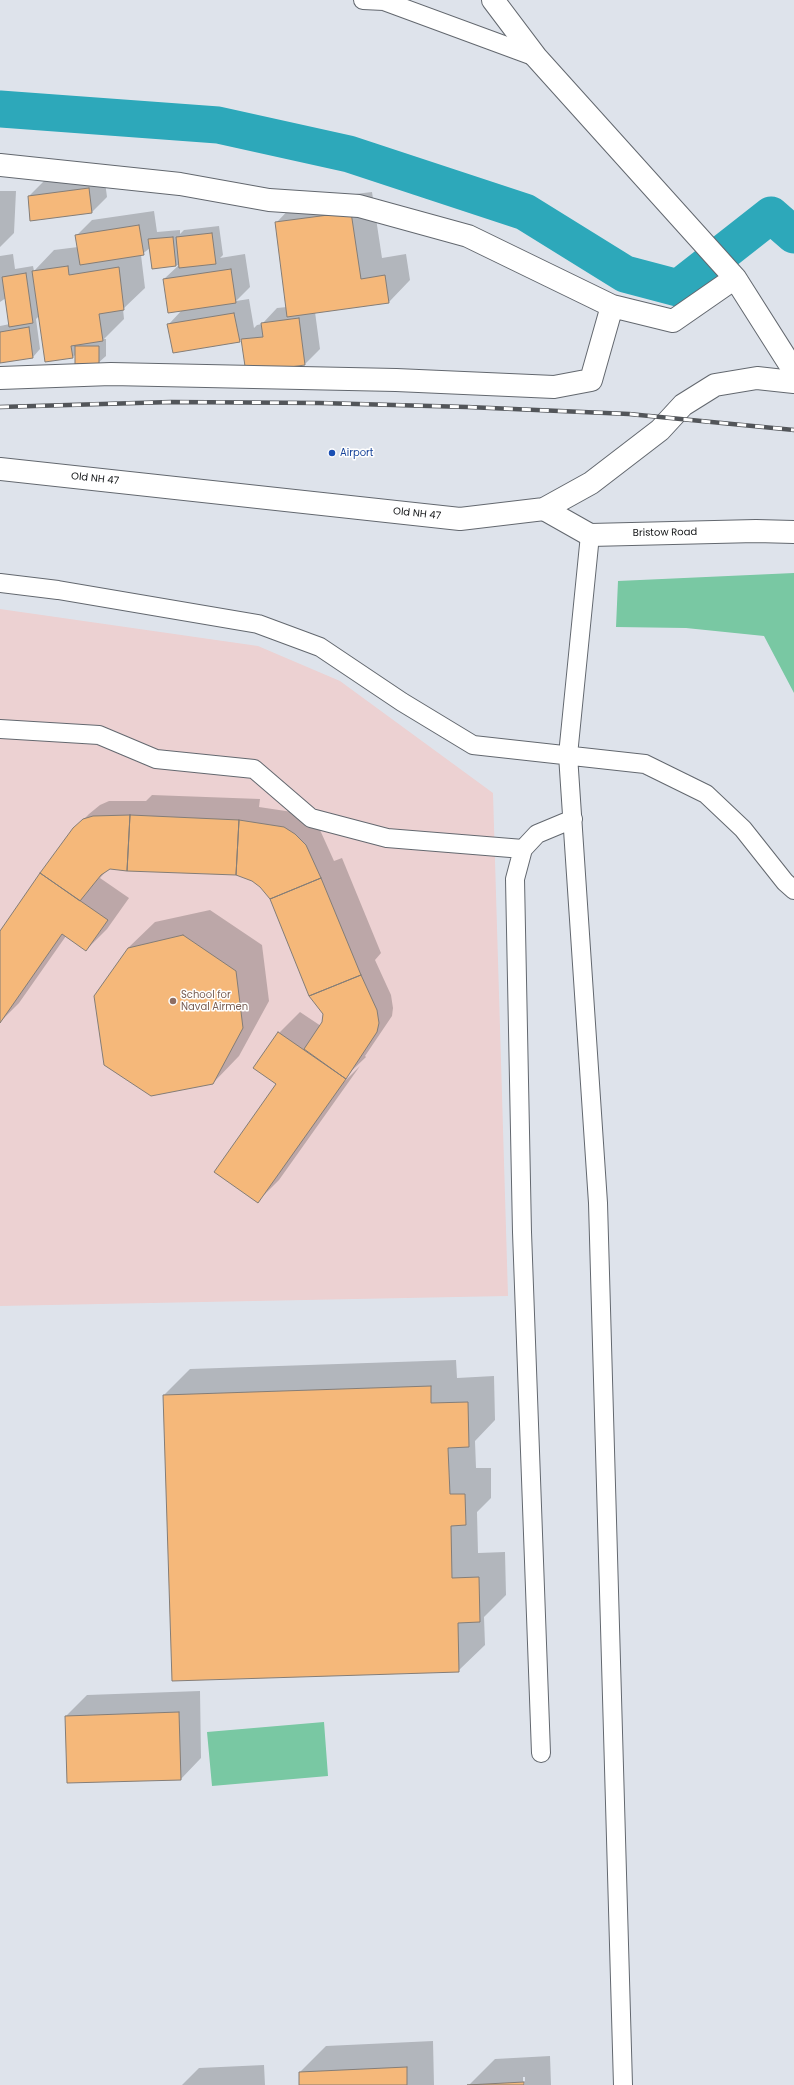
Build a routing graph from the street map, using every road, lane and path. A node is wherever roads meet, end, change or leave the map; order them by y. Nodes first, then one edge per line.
1 (363, 0) edge
2 (493, 0) edge
3 (384, 1) edge
4 (536, 58) junction
5 (0, 165) edge
6 (735, 278) junction
7 (612, 306) junction
8 (794, 371) edge
9 (0, 378) edge
10 (794, 382) edge
11 (0, 469) edge
12 (544, 509) junction
13 (794, 532) edge
14 (590, 535) junction
15 (0, 583) edge
16 (0, 729) edge
17 (568, 755) junction
18 (573, 818) junction
19 (523, 849) junction
20 (794, 890) edge
21 (541, 1753) dead end
22 (623, 2085) edge

1 - 3 lane
2 - 4 street
3 - 4 lane
4 - 6 street
5 - 7 street
6 - 7 street
6 - 8 street
7 - 9 street
10 - 12 street, Old NH 47
11 - 12 street, Old NH 47
12 - 14 street
13 - 14 street, Bristow Road
14 - 17 lane
15 - 17 lane
16 - 19 lane
17 - 18 lane
17 - 20 lane
18 - 19 lane
18 - 22 lane
19 - 21 lane

